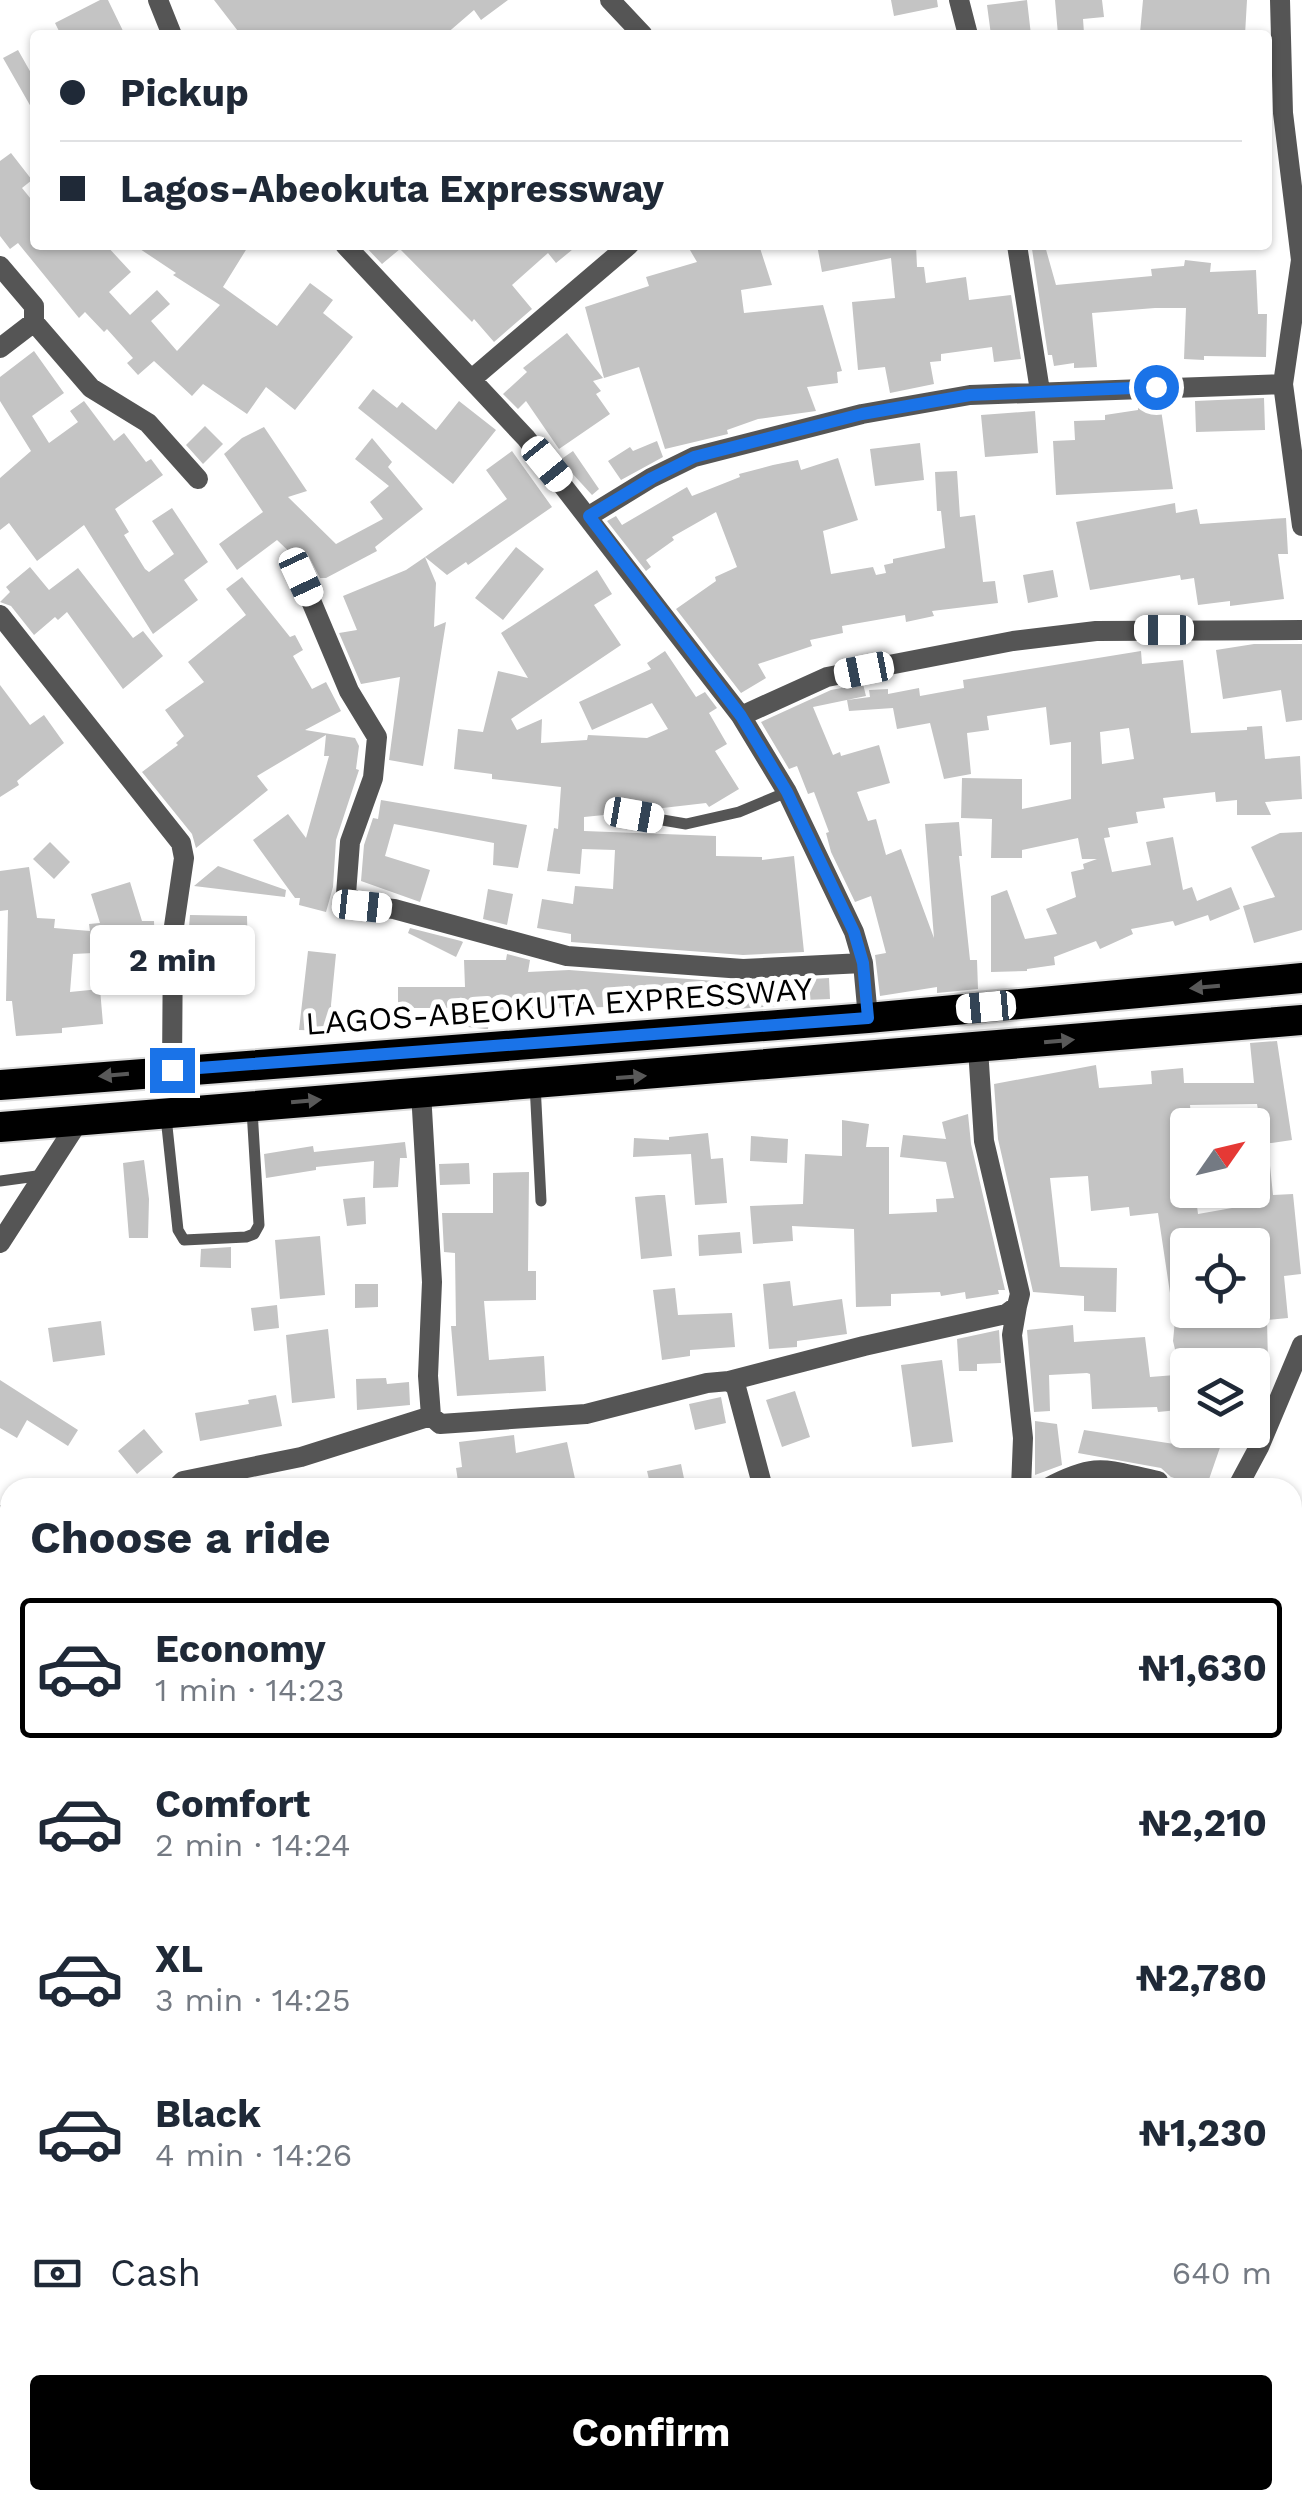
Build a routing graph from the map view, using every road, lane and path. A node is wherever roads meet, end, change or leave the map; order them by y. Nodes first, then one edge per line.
1 (158, 0) edge
2 (610, 0) edge
3 (959, 0) edge
4 (1280, 0) edge
5 (170, 30) edge
6 (637, 30) edge
7 (967, 30) edge
8 (349, 250) edge
9 (623, 250) edge
10 (1018, 250) edge
11 (0, 266) edge
12 (34, 322) junction
13 (0, 348) edge
14 (472, 378) junction
15 (1283, 384) junction
16 (1040, 391) junction
17 (198, 479) dead end
18 (589, 516) junction
19 (1302, 526) edge
20 (301, 577) dead end
21 (0, 616) edge
22 (1302, 630) edge
23 (741, 716) junction
24 (787, 792) junction
25 (634, 815) dead end
26 (863, 963) junction
27 (1302, 978) edge
28 (868, 1018) junction
29 (1302, 1020) edge
30 (978, 1048) junction
31 (172, 1070) junction
32 (535, 1084) junction
33 (0, 1086) edge
34 (421, 1092) junction
35 (251, 1106) junction
36 (165, 1112) junction
37 (80, 1119) junction
38 (0, 1126) edge
39 (44, 1175) junction
40 (0, 1181) edge
41 (541, 1201) dead end
42 (0, 1243) edge
43 (1017, 1306) junction
44 (1302, 1345) edge
45 (729, 1381) junction
46 (432, 1416) junction
47 (198, 1478) edge
48 (760, 1478) edge
49 (1021, 1478) edge
50 (1065, 1478) edge
51 (1143, 1478) edge
52 (1243, 1478) edge

1 - 5 street
2 - 6 street
3 - 7 street
4 - 15 street
8 - 14 street
9 - 14 street
10 - 16 street
11 - 12 street
12 - 13 street
12 - 17 street
14 - 18 street
15 - 16 street
15 - 19 street
16 - 18 street
18 - 23 street
20 - 26 street
21 - 31 street
22 - 23 street
23 - 24 street
24 - 25 lane
24 - 26 street
26 - 28 street
27 -> 28 highway, LAGOS-ABEOKUTA EXPRESSWAY
28 - 31 highway, LAGOS-ABEOKUTA EXPRESSWAY
30 -> 29 highway
32 -> 30 highway
30 - 43 street
31 -> 33 highway, LAGOS-ABEOKUTA EXPRESSWAY
32 - 34 highway
32 - 41 lane
35 -> 34 highway
34 - 46 street
35 - 36 highway
35 - 36 lane
36 - 37 highway
37 - 38 highway
37 - 39 street
39 - 40 lane
39 - 42 street
43 - 45 street
43 - 49 street
44 - 52 street
45 - 46 street
45 - 48 street
46 - 47 street
50 - 51 street

